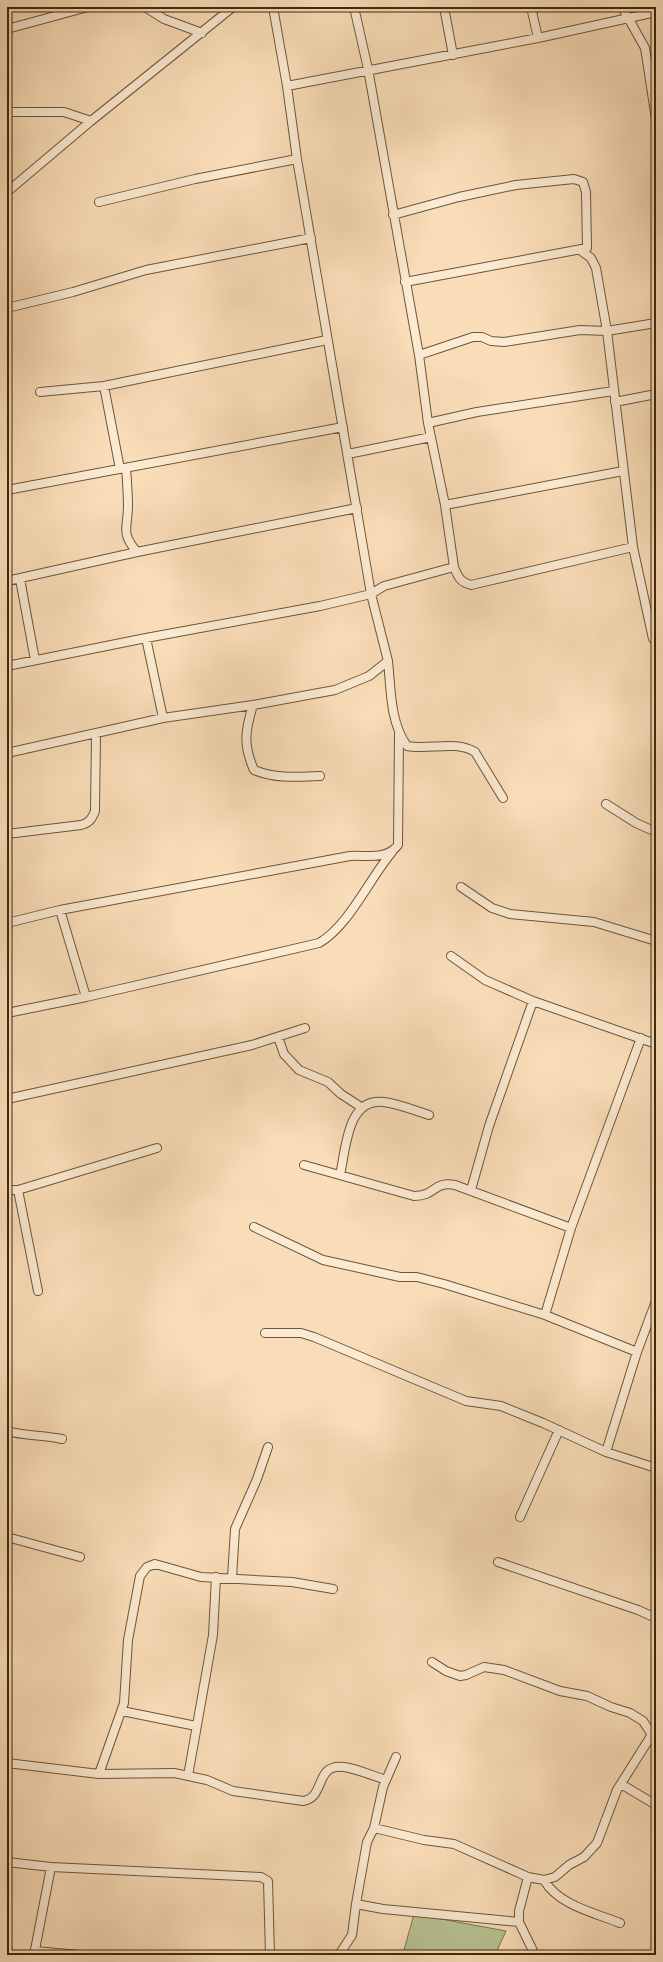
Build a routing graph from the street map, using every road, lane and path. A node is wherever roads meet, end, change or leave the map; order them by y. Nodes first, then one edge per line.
1 (88, 7) edge
2 (145, 7) edge
3 (233, 7) edge
4 (273, 7) edge
5 (354, 7) edge
6 (444, 7) edge
7 (531, 7) edge
8 (622, 7) edge
9 (656, 12) edge
10 (629, 19) junction
11 (7, 29) edge
12 (202, 33) junction
13 (538, 38) junction
14 (453, 54) junction
15 (368, 70) junction
16 (287, 86) junction
17 (654, 88) edge
18 (7, 112) edge
19 (656, 119) edge
20 (90, 121) junction
21 (297, 159) junction
22 (7, 192) edge
23 (99, 202) dead end
24 (393, 215) junction
25 (311, 238) junction
26 (580, 250) junction
27 (404, 282) junction
28 (7, 308) edge
29 (656, 323) edge
30 (606, 331) junction
31 (327, 340) junction
32 (419, 355) junction
33 (104, 386) junction
34 (613, 390) junction
35 (40, 392) dead end
36 (656, 394) edge
37 (615, 402) junction
38 (428, 423) junction
39 (343, 427) junction
40 (431, 437) junction
41 (348, 454) junction
42 (123, 469) junction
43 (623, 471) junction
44 (7, 490) edge
45 (445, 505) junction
46 (357, 508) junction
47 (633, 546) junction
48 (137, 552) junction
49 (454, 567) junction
50 (20, 579) junction
51 (7, 581) edge
52 (371, 594) junction
53 (146, 638) junction
54 (656, 640) edge
55 (35, 660) junction
56 (388, 661) junction
57 (7, 666) edge
58 (253, 705) junction
59 (162, 718) junction
60 (96, 734) junction
61 (399, 734) junction
62 (7, 753) edge
63 (320, 776) dead end
64 (503, 798) dead end
65 (606, 804) dead end
66 (656, 832) edge
67 (7, 834) edge
68 (393, 852) junction
69 (461, 887) dead end
70 (60, 910) junction
71 (7, 923) edge
72 (656, 941) edge
73 (451, 956) dead end
74 (86, 997) junction
75 (534, 1001) junction
76 (7, 1013) edge
77 (305, 1028) dead end
78 (278, 1037) junction
79 (641, 1038) junction
80 (656, 1044) edge
81 (7, 1099) edge
82 (361, 1107) junction
83 (429, 1115) dead end
84 (157, 1148) dead end
85 (304, 1165) dead end
86 (340, 1175) junction
87 (7, 1190) edge
88 (18, 1190) junction
89 (471, 1190) junction
90 (254, 1227) dead end
91 (571, 1228) junction
92 (38, 1291) dead end
93 (656, 1301) edge
94 (545, 1315) junction
95 (265, 1333) dead end
96 (636, 1352) junction
97 (558, 1430) junction
98 (7, 1431) edge
99 (62, 1439) dead end
100 (268, 1446) dead end
101 (606, 1452) junction
102 (656, 1468) edge
103 (520, 1517) dead end
104 (7, 1537) edge
105 (80, 1557) dead end
106 (498, 1562) dead end
107 (216, 1578) junction
108 (232, 1578) junction
109 (333, 1589) dead end
110 (656, 1618) edge
111 (432, 1662) dead end
112 (122, 1711) junction
113 (196, 1726) junction
114 (655, 1734) edge
115 (396, 1757) dead end
116 (7, 1763) edge
117 (99, 1774) junction
118 (188, 1776) junction
119 (386, 1780) junction
120 (621, 1784) junction
121 (656, 1805) edge
122 (374, 1828) junction
123 (7, 1862) edge
124 (50, 1867) junction
125 (528, 1877) junction
126 (544, 1880) junction
127 (356, 1904) junction
128 (520, 1922) junction
129 (620, 1923) dead end
130 (35, 1953) edge
131 (80, 1955) edge
132 (270, 1955) edge
133 (339, 1955) edge
134 (535, 1955) edge
135 (551, 1955) edge
136 (564, 1955) edge

1 - 11 street
2 - 12 street
3 - 12 street
4 - 16 street
5 - 15 street
6 - 14 street
7 - 13 street
8 - 10 street
9 - 10 street
10 - 13 street
10 - 17 street
12 - 20 street
13 - 14 street
14 - 15 street
15 - 16 street
15 - 24 street
16 - 21 street
17 - 19 street
18 - 20 street
20 - 22 street
21 - 23 street
21 - 25 street
24 - 26 street
24 - 27 street
25 - 28 street
25 - 31 street
26 - 27 street
26 - 30 street
27 - 32 street
29 - 30 street
30 - 32 street
30 - 34 street
31 - 33 street
31 - 39 street
32 - 38 street
33 - 35 street
33 - 42 street
34 - 37 street
34 - 38 street
36 - 37 street
37 - 43 street
38 - 40 street
39 - 41 street
39 - 42 street
40 - 41 street
40 - 45 street
41 - 46 street
42 - 44 street
42 - 48 street
43 - 45 street
43 - 47 street
45 - 49 street
46 - 48 street
46 - 52 street
47 - 49 street
47 - 54 street
48 - 50 street
49 - 52 street
50 - 51 street
50 - 55 street
52 - 53 street
52 - 56 street
53 - 55 street
53 - 59 street
55 - 57 street
56 - 58 street
56 - 61 street
58 - 59 street
58 - 63 street
59 - 60 street
60 - 62 street
60 - 67 street
61 - 64 street
61 - 68 street
65 - 66 street
68 - 70 street
68 - 74 street
69 - 72 street
70 - 71 street
70 - 74 street
73 - 75 street
74 - 76 street
75 - 79 street
75 - 89 street
77 - 78 street
78 - 81 street
78 - 82 street
79 - 80 street
79 - 91 street
82 - 83 street
82 - 86 street
84 - 88 street
85 - 86 street
86 - 89 street
87 - 88 street
88 - 92 street
89 - 91 street
90 - 94 street
91 - 94 street
93 - 96 street
94 - 96 street
95 - 97 street
96 - 101 street
97 - 101 street
97 - 103 street
98 - 99 street
100 - 108 street
101 - 102 street
104 - 105 street
106 - 110 street
107 - 108 street
107 - 112 street
107 - 113 street
108 - 109 street
111 - 114 street
112 - 113 street
112 - 117 street
113 - 118 street
114 - 120 street
115 - 119 street
116 - 117 street
117 - 118 street
118 - 119 street
119 - 122 street
120 - 121 street
120 - 126 street
122 - 125 street
122 - 127 street
123 - 124 street
124 - 130 street
124 - 132 street
125 - 126 street
125 - 128 street
126 - 129 street
127 - 128 street
127 - 133 street
128 - 134 street
130 - 131 street
135 - 136 street

